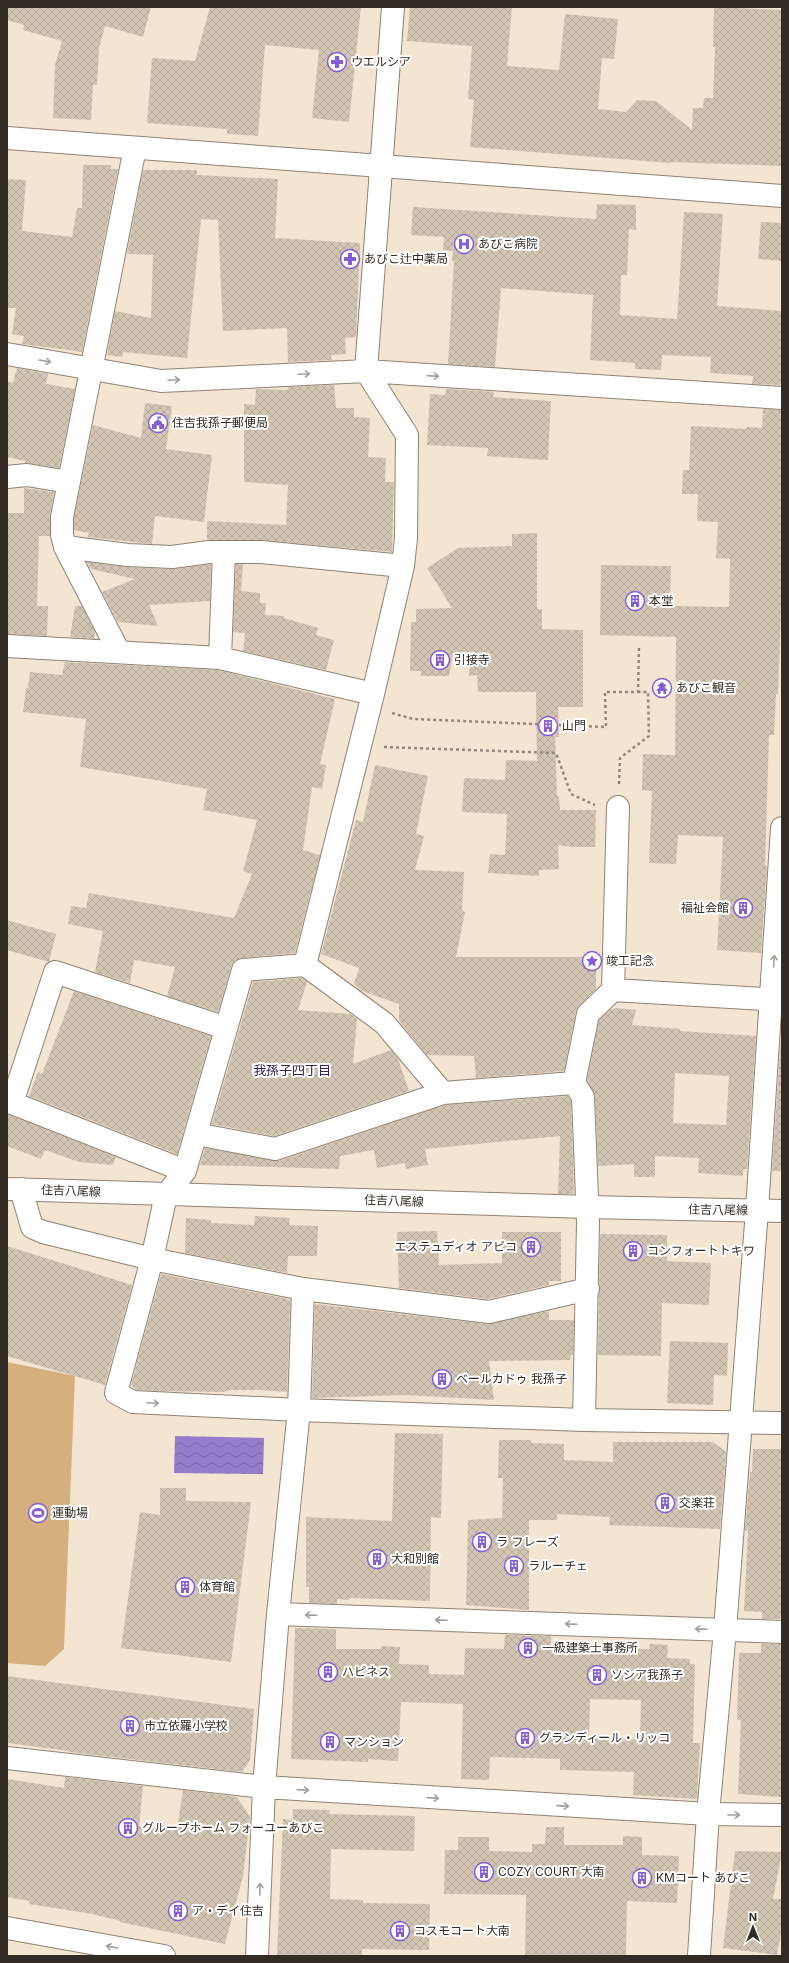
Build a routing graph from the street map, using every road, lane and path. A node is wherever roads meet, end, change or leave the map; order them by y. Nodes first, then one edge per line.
1 (393, 7) edge
2 (7, 138) edge
3 (135, 148) junction
4 (382, 166) junction
5 (782, 196) edge
6 (7, 354) edge
7 (91, 368) junction
8 (366, 371) junction
9 (782, 398) edge
10 (7, 477) edge
11 (69, 482) junction
12 (65, 547) junction
13 (224, 552) junction
14 (403, 566) junction
15 (7, 646) edge
16 (639, 647) dead end
17 (119, 652) junction
18 (220, 658) junction
19 (638, 692) junction
20 (372, 700) junction
21 (360, 746) junction
22 (618, 811) junction
23 (782, 828) edge
24 (305, 965) junction
25 (613, 990) junction
26 (777, 1000) edge
27 (226, 1028) junction
28 (574, 1083) junction
29 (443, 1093) junction
30 (10, 1102) edge
31 (196, 1134) junction
32 (185, 1171) junction
33 (14, 1189) edge
34 (166, 1195) junction
35 (587, 1207) junction
36 (757, 1210) junction
37 (782, 1211) edge
38 (152, 1259) junction
39 (303, 1289) junction
40 (588, 1289) junction
41 (299, 1410) junction
42 (584, 1420) junction
43 (740, 1422) junction
44 (782, 1423) edge
45 (278, 1614) junction
46 (725, 1630) junction
47 (782, 1632) edge
48 (7, 1758) edge
49 (264, 1787) junction
50 (708, 1814) junction
51 (782, 1815) edge
52 (7, 1928) edge
53 (164, 1956) edge
54 (257, 1956) edge
55 (699, 1956) edge

1 - 4 street
2 - 3 street
3 - 4 street
3 - 7 street
4 - 5 street
4 - 8 street
6 -> 7 street
7 -> 8 street
7 - 11 street
8 -> 9 street
8 - 14 street
10 - 11 street
11 - 12 street
12 - 13 street
12 - 17 street
13 - 14 street
13 - 18 street
14 - 20 street
15 - 17 street
16 - 19 path
17 - 18 street
18 - 20 street
19 - 20 path
19 - 22 path
20 - 21 street
21 - 22 path
21 - 24 street
22 - 25 street
26 -> 23 street
24 - 27 street
24 - 29 street
25 - 26 street
25 - 28 street
26 - 36 street
27 - 30 street
27 - 31 street
28 - 29 street
28 - 35 street
29 - 31 street
30 - 32 street
31 - 32 street
32 - 34 street
33 - 34 street, 住吉八尾線
33 - 38 street
34 - 35 street, 住吉八尾線
34 - 38 street
35 - 36 street, 住吉八尾線
35 - 40 street
36 - 37 street, 住吉八尾線
36 - 43 street
38 - 39 street
38 -> 41 street
39 - 40 street
39 - 41 street
40 - 42 street
41 - 42 street
41 - 45 street
42 - 43 street
43 - 44 street
43 - 46 street
46 -> 45 street
45 - 49 street
46 - 47 street
46 - 50 street
48 - 49 street
49 -> 50 street
54 -> 49 street
50 -> 51 street
50 - 55 street
53 -> 52 street

